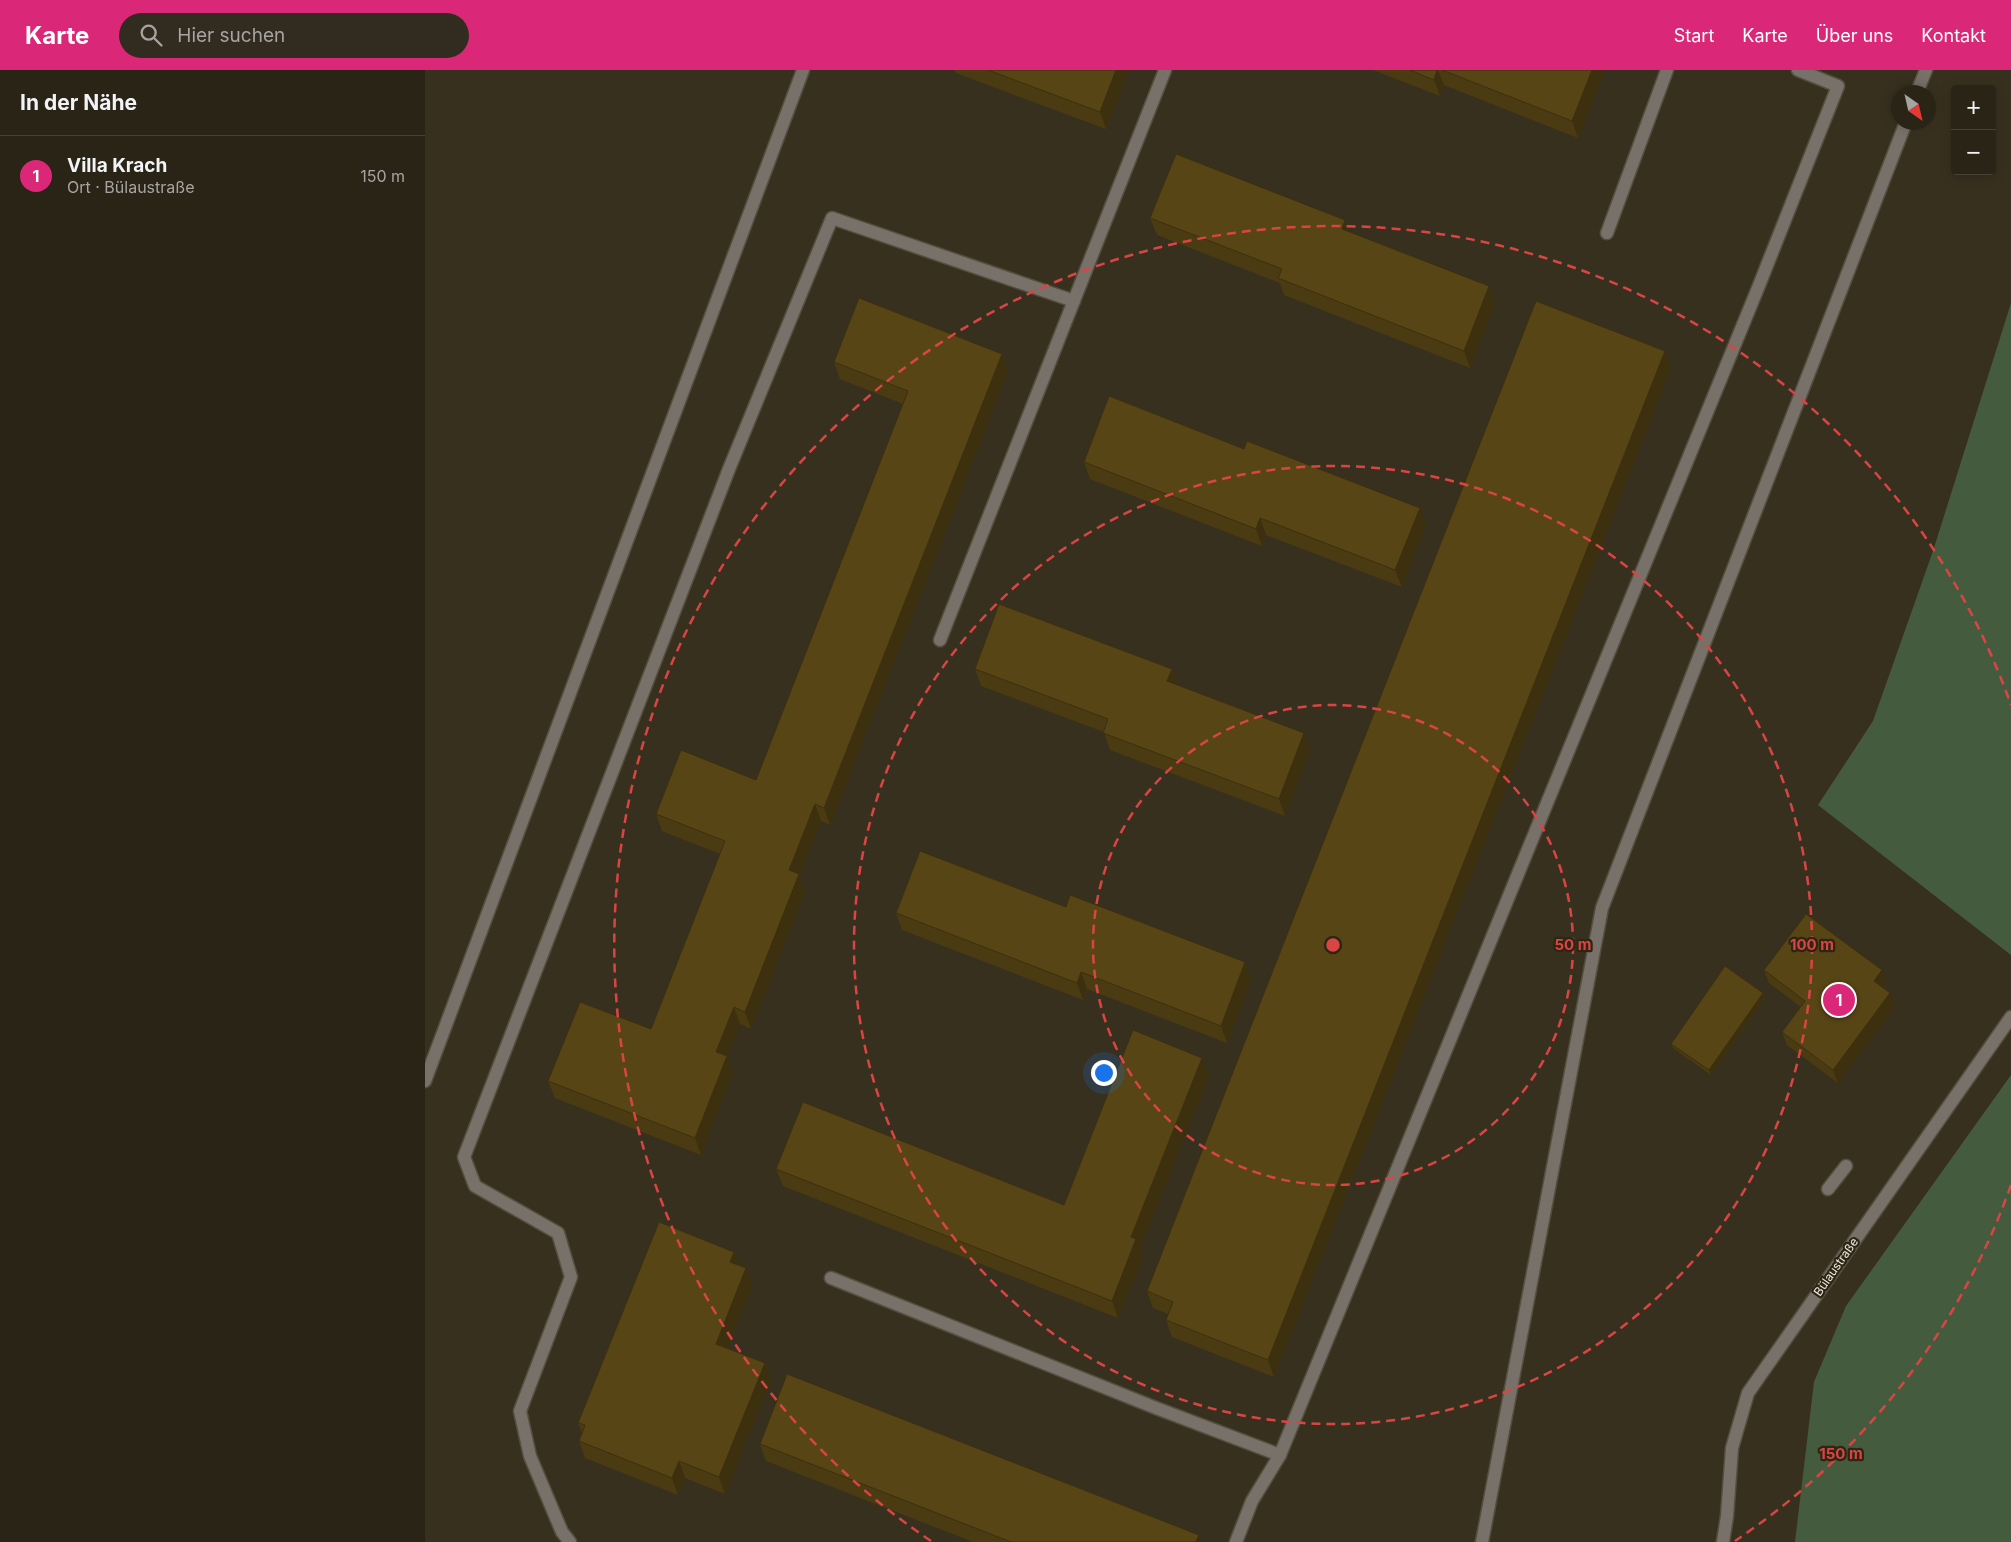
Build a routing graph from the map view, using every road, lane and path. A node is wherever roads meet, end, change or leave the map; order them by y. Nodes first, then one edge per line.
1 (803, 70) edge
2 (1165, 70) edge
3 (1667, 70) edge
4 (1798, 70) edge
5 (1926, 70) edge
6 (1920, 85) edge
7 (1902, 130) edge
8 (1607, 232) dead end
9 (1074, 301) junction
10 (940, 640) dead end
11 (2011, 1017) edge
12 (425, 1081) edge
13 (1846, 1166) dead end
14 (1828, 1189) dead end
15 (831, 1278) dead end
16 (1280, 1455) junction
17 (570, 1542) edge
18 (1236, 1542) edge
19 (1482, 1542) edge
20 (1723, 1542) edge

1 - 12 street
2 - 9 street
3 - 8 street
4 - 16 street
5 - 6 street
7 - 19 street
9 - 10 street
9 - 17 street
11 - 20 street, Bülaustraße
13 - 14 street
15 - 16 street
16 - 18 street

